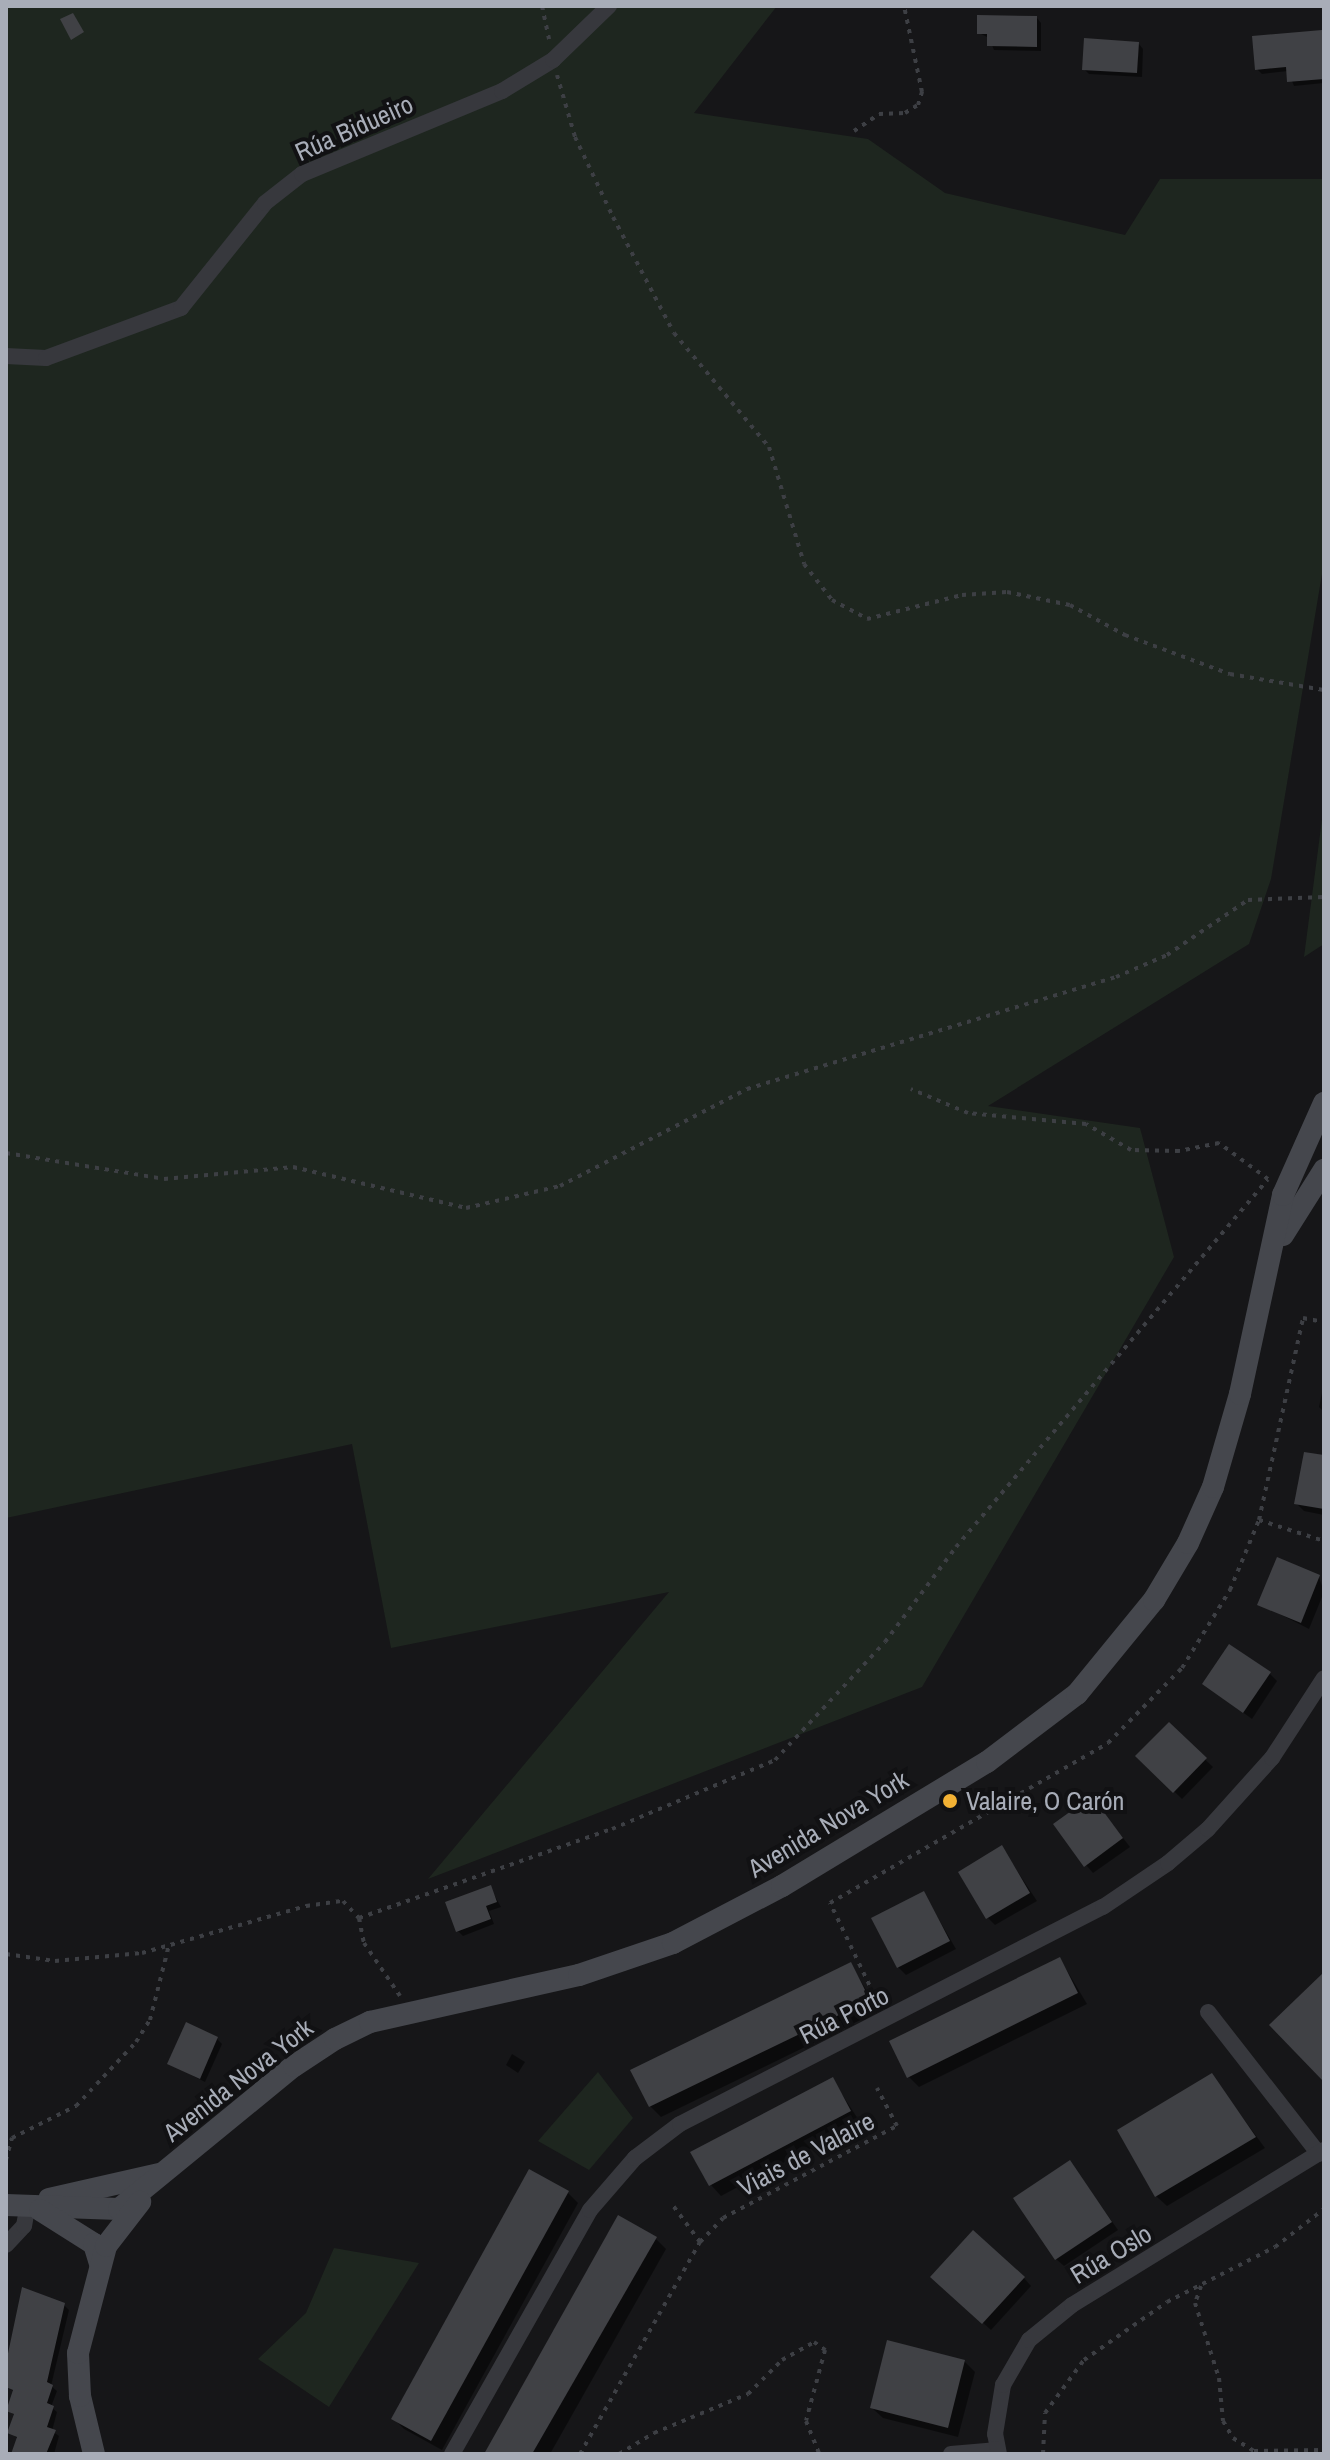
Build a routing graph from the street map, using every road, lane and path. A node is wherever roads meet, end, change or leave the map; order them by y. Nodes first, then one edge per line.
1 (542, 6) edge
2 (609, 6) edge
3 (904, 6) edge
4 (553, 60) junction
5 (854, 131) dead end
6 (6, 356) edge
7 (1324, 690) edge
8 (1324, 897) edge
9 (911, 1089) dead end
10 (1324, 1103) edge
11 (6, 1153) edge
12 (1324, 1170) edge
13 (1268, 1265) junction
14 (1259, 1520) dead end
15 (1324, 1541) edge
16 (1324, 1678) edge
17 (359, 1918) junction
18 (169, 1945) junction
19 (6, 1954) edge
20 (408, 2012) junction
21 (1208, 2012) dead end
22 (877, 2088) dead end
23 (1322, 2152) edge
24 (6, 2160) edge
25 (168, 2172) junction
26 (88, 2191) junction
27 (671, 2203) dead end
28 (17, 2204) edge
29 (1324, 2209) edge
30 (121, 2214) junction
31 (700, 2242) junction
32 (6, 2245) edge
33 (100, 2264) junction
34 (1201, 2284) junction
35 (1324, 2450) edge
36 (999, 2452) edge
37 (94, 2454) edge
38 (452, 2454) edge
39 (580, 2454) edge
40 (619, 2454) edge
41 (819, 2454) edge
42 (951, 2454) edge
43 (1043, 2454) edge

1 - 4 path
2 - 4 street, Rúa Bidueiro
3 - 5 path
4 - 6 street, Rúa Bidueiro
4 - 7 path
8 - 11 path
9 - 17 path
10 - 13 street, Avenida Nova York
12 - 13 street, Avenida Nova York
13 - 20 street, Avenida Nova York
14 - 15 path
16 - 38 street, Rúa Porto
17 - 18 path
17 - 20 path
18 - 19 path
18 - 24 path
20 - 25 street, Avenida Nova York
21 - 23 street
22 - 31 path, Viais de Valaire
23 - 36 street, Rúa Oslo
25 - 26 street, Avenida Nova York
25 - 30 street
26 - 28 street, Avenida Nova York
26 - 30 street
27 - 31 path
28 - 30 street
28 - 32 street
28 - 33 street
29 - 34 path
30 - 33 street
31 - 39 path, Viais de Valaire
33 - 37 street
34 - 35 path
34 - 43 path
36 - 42 street
40 - 41 path

